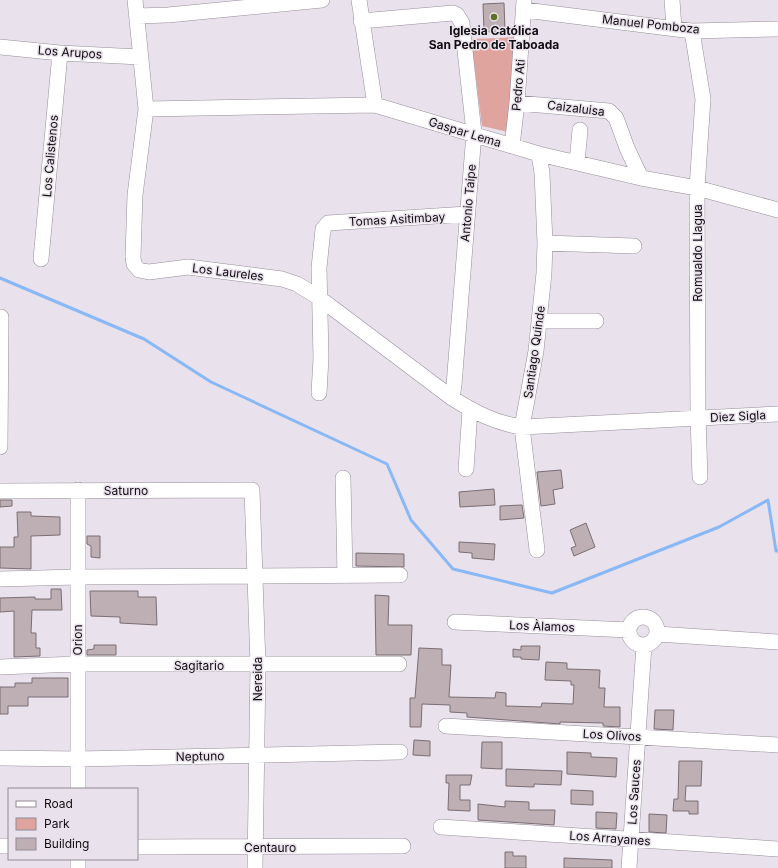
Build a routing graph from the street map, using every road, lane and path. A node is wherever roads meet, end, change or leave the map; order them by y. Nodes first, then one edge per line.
1 (135, 0) edge
2 (322, 0) edge
3 (359, 0) edge
4 (672, 0) edge
5 (524, 5) edge
6 (137, 16) junction
7 (361, 21) junction
8 (674, 28) junction
9 (778, 29) edge
10 (692, 31) junction
11 (0, 47) edge
12 (60, 53) junction
13 (140, 57) junction
14 (517, 103) junction
15 (375, 105) junction
16 (146, 109) junction
17 (580, 130) dead end
18 (474, 133) junction
19 (512, 146) junction
20 (539, 154) junction
21 (577, 163) junction
22 (641, 178) junction
23 (697, 188) junction
24 (778, 210) edge
25 (467, 214) junction
26 (545, 243) junction
27 (634, 246) dead end
28 (41, 258) dead end
29 (318, 297) junction
30 (1, 317) edge
31 (539, 321) junction
32 (596, 321) dead end
33 (319, 393) dead end
34 (452, 398) junction
35 (1, 403) edge
36 (470, 410) junction
37 (778, 414) edge
38 (698, 417) junction
39 (522, 427) junction
40 (0, 447) edge
41 (466, 469) dead end
42 (700, 477) dead end
43 (343, 478) dead end
44 (0, 490) edge
45 (78, 490) junction
46 (252, 490) joint
47 (537, 550) dead end
48 (400, 575) dead end
49 (345, 576) junction
50 (78, 577) junction
51 (256, 577) junction
52 (0, 580) edge
53 (455, 622) dead end
54 (629, 630) junction
55 (657, 634) junction
56 (778, 642) edge
57 (644, 645) junction
58 (77, 664) junction
59 (399, 664) dead end
60 (258, 665) junction
61 (0, 667) edge
62 (446, 726) dead end
63 (638, 737) junction
64 (778, 745) edge
65 (400, 752) dead end
66 (257, 754) junction
67 (0, 758) edge
68 (78, 759) junction
69 (78, 788) edge
70 (441, 828) dead end
71 (630, 840) junction
72 (138, 846) edge
73 (403, 846) dead end
74 (255, 847) junction
75 (778, 849) edge
76 (255, 868) edge
77 (629, 868) edge

1 - 6 street, Los Laureles
2 - 6 street
3 - 7 street
4 - 8 street
5 - 8 street, Manuel Pomboza
5 - 14 street, Pedro Ati
6 - 13 street, Los Laureles
7 - 15 street
7 - 18 street, Antonio Taipe
8 - 10 street, Manuel Pomboza
9 - 10 street, Manuel Pomboza
10 - 23 street, Romualdo Llagua
11 - 12 street, Los Arupos
12 - 13 street, Los Arupos
12 - 28 street, Los Calistenos
13 - 16 street, Los Laureles
14 - 19 street, Pedro Ati
14 - 22 street, Caizaluisa
15 - 16 street, Gaspar Lema
15 - 18 street, Gaspar Lema
16 - 29 street, Los Laureles
17 - 21 street
18 - 19 street, Gaspar Lema
18 - 25 street, Antonio Taipe
19 - 20 street, Gaspar Lema
20 - 21 street, Gaspar Lema
20 - 26 street, Santiago Quinde
21 - 22 street, Gaspar Lema
22 - 23 street, Gaspar Lema
23 - 24 street, Gaspar Lema
23 - 38 street, Romualdo Llagua
25 - 29 street, Tomas Asitimbay
25 - 34 street, Antonio Taipe
26 - 27 street
26 - 31 street, Santiago Quinde
29 - 33 street
29 - 34 street, Los Laureles
30 - 35 street
31 - 32 street
31 - 39 street, Santiago Quinde
34 - 36 street, Los Laureles
35 - 40 street
36 - 39 street, Los Laureles
36 - 41 street
37 - 38 street, Diez Sigla
38 - 39 street, Diez Sigla
38 - 42 street, Romualdo Llagua
39 - 47 street, Santiago Quinde
43 - 49 street
44 - 45 street, Saturno
45 - 46 street, Saturno
45 - 50 street, Orion
46 - 51 street, Nereida
48 - 49 street
49 - 51 street
50 - 51 street
50 - 52 street
50 - 58 street, Orion
51 - 60 street, Nereida
53 - 54 street, Los Àlamos
54 - 55 street
54 - 57 street
55 - 56 street
55 - 57 street
57 - 63 street, Los Sauces
58 - 60 street, Sagitario
58 - 61 street, Sagitario
58 - 68 street, Orion
59 - 60 street, Sagitario
60 - 66 street, Nereida
62 - 63 street, Los Olivos
63 - 64 street, Los Olivos
63 - 71 street, Los Sauces
65 - 66 street, Neptuno
66 - 68 street, Neptuno
66 - 74 street, Nereida
67 - 68 street, Neptuno
68 - 69 street, Orion
70 - 71 street, Los Arrayanes
71 - 75 street, Los Arrayanes
71 - 77 street, Los Sauces
72 - 74 street, Centauro
73 - 74 street, Centauro
74 - 76 street, Nereida

